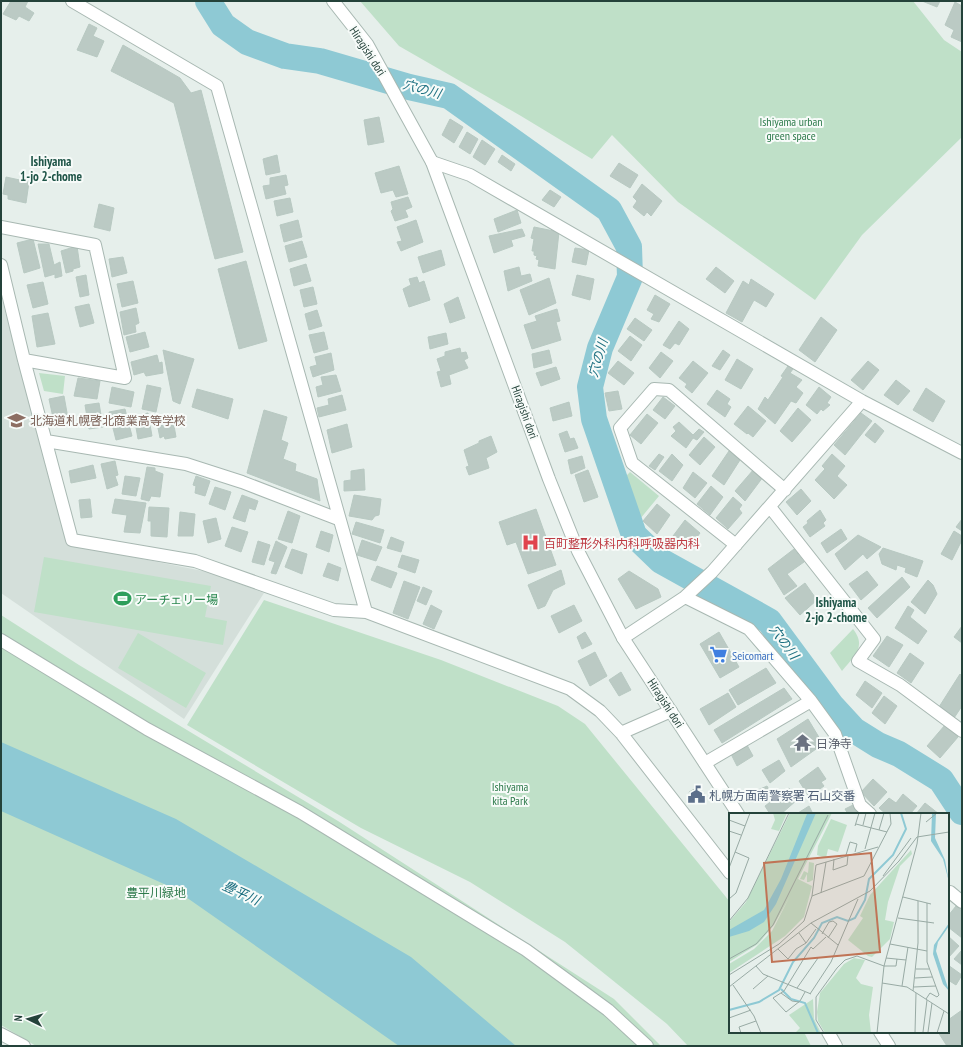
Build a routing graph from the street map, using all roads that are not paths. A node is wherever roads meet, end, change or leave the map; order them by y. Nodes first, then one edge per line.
1 (72, 1) edge
2 (334, 1) edge
3 (432, 162) junction
4 (1, 227) edge
5 (1, 265) edge
6 (24, 360) junction
7 (862, 401) junction
8 (46, 441) junction
9 (962, 453) edge
10 (785, 490) junction
11 (770, 507) junction
12 (338, 519) junction
13 (736, 546) junction
14 (689, 594) junction
15 (366, 612) junction
16 (623, 638) junction
17 (1, 640) edge
18 (811, 701) junction
19 (671, 711) junction
20 (962, 731) edge
21 (621, 733) junction
22 (705, 763) junction
23 (737, 813) edge
24 (869, 813) edge
25 (729, 873) edge
26 (949, 892) edge
27 (962, 902) edge
28 (829, 1033) edge
29 (881, 1033) edge
30 (1, 1034) edge
31 (24, 1046) edge
32 (647, 1046) edge
33 (836, 1046) edge
34 (889, 1046) edge

1 - 12 street
2 - 3 street, Hiragishi dori
3 - 7 street
3 - 16 street, Hiragishi dori
4 - 6 street
5 - 6 street
6 - 8 street
7 - 9 street
7 - 10 street
8 - 12 street
8 - 15 street
10 - 11 street
10 - 13 street
11 - 13 street
11 - 20 street
12 - 15 street
13 - 14 street
14 - 16 street
14 - 18 street
15 - 21 street
16 - 19 street, Hiragishi dori
17 - 32 street
18 - 22 street
18 - 24 street
19 - 21 street
19 - 22 street, Hiragishi dori
21 - 25 street
22 - 23 street, Hiragishi dori
26 - 27 street
28 - 33 street
29 - 34 street
30 - 31 street

